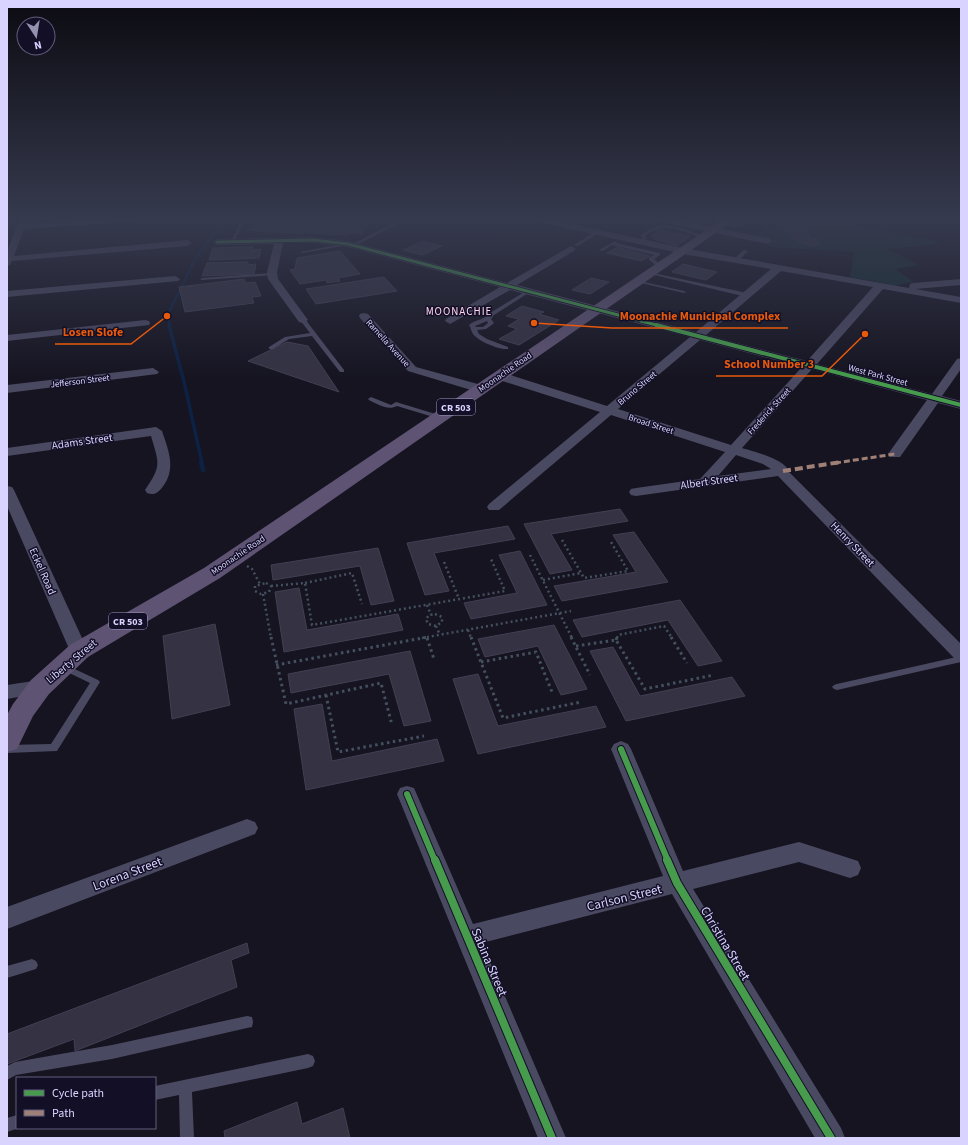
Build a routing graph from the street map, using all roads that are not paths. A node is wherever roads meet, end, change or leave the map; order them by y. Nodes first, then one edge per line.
1 (453, 271) edge
2 (533, 271) edge
3 (648, 271) edge
4 (652, 271) edge
5 (656, 271) edge
6 (775, 271) edge
7 (798, 271) edge
8 (272, 274) joint
9 (175, 279) dead end
10 (202, 280) dead end
11 (961, 282) edge
12 (508, 286) junction
13 (886, 287) junction
14 (528, 292) junction
15 (684, 292) dead end
16 (7, 294) edge
17 (747, 295) junction
18 (961, 300) edge
19 (596, 309) junction
20 (364, 316) dead end
21 (303, 320) joint
22 (450, 322) dead end
23 (145, 323) dead end
24 (314, 334) junction
25 (698, 336) junction
26 (7, 338) edge
27 (271, 348) dead end
28 (506, 348) dead end
29 (961, 361) edge
30 (809, 365) junction
31 (342, 371) dead end
32 (153, 372) dead end
33 (500, 376) junction
34 (7, 389) edge
35 (482, 389) junction
36 (936, 398) junction
37 (371, 399) dead end
38 (961, 405) edge
39 (609, 411) junction
40 (440, 417) junction
41 (734, 450) junction
42 (7, 452) edge
43 (895, 454) dead end
44 (783, 471) junction
45 (705, 482) junction
46 (7, 490) edge
47 (152, 490) dead end
48 (636, 492) dead end
49 (494, 507) dead end
50 (13, 517) edge
51 (178, 592) joint
52 (961, 655) edge
53 (70, 659) junction
54 (961, 659) edge
55 (40, 687) junction
56 (837, 688) dead end
57 (7, 692) edge
58 (7, 742) edge
59 (7, 749) edge
60 (621, 749) dead end
61 (407, 794) dead end
62 (247, 828) dead end
63 (850, 868) dead end
64 (677, 883) junction
65 (7, 918) edge
66 (468, 936) junction
67 (32, 965) dead end
68 (7, 972) edge
69 (247, 1022) dead end
70 (308, 1061) dead end
71 (7, 1073) edge
72 (185, 1087) junction
73 (156, 1093) edge
74 (187, 1138) edge
75 (552, 1138) edge
76 (831, 1138) edge

1 - 12 street, West Park Street
2 - 12 street
3 - 19 main road, Moonachie Road / CR 503
4 - 15 lane
5 - 17 lane
6 - 17 street, Bruno Street
7 - 13 street
8 - 10 lane
8 - 21 street
9 - 16 street
11 - 13 street
12 - 14 street, West Park Street
12 - 22 street
13 - 18 street
13 - 30 street, Frederick Street
14 - 19 street, West Park Street
14 - 28 lane
17 - 25 street, Bruno Street
19 - 25 street, West Park Street
19 - 33 main road, Moonachie Road / CR 503
20 - 35 street, Ramella Avenue
21 - 24 lane
23 - 26 street
24 - 27 lane
24 - 31 lane
25 - 30 street, West Park Street
25 - 39 street, Bruno Street
29 - 36 street
30 - 36 street, West Park Street
30 - 41 street, Frederick Street
32 - 34 street, Jefferson Street
33 - 35 main road, Moonachie Road / CR 503
33 - 39 street, Broad Street
35 - 40 main road, Moonachie Road / CR 503
36 - 38 street, West Park Street
36 - 43 street
37 - 40 lane
39 - 41 street, Broad Street
39 - 49 street, Bruno Street
40 - 51 main road, Moonachie Road / CR 503
41 - 44 street, Henry Street
41 - 45 street, Frederick Street
42 - 47 street, Adams Street
44 - 45 street, Albert Street
44 - 52 street, Henry Street
45 - 48 street, Albert Street
46 - 50 street, Eckel Road
50 - 53 street, Eckel Road
51 - 53 main road, Liberty Street / CR 503
53 - 55 main road, Liberty Street / CR 503
53 - 59 lane
54 - 56 lane
55 - 57 street
55 - 58 main road, Liberty Street / CR 503
60 - 64 street, Christina Street
61 - 66 street, Sabina Street
62 - 65 street, Lorena Street
63 - 64 street, Carlson Street
64 - 66 street, Carlson Street
64 - 76 street, Christina Street
66 - 75 street, Sabina Street
67 - 68 lane
69 - 71 lane
70 - 72 lane
72 - 73 lane
72 - 74 lane

